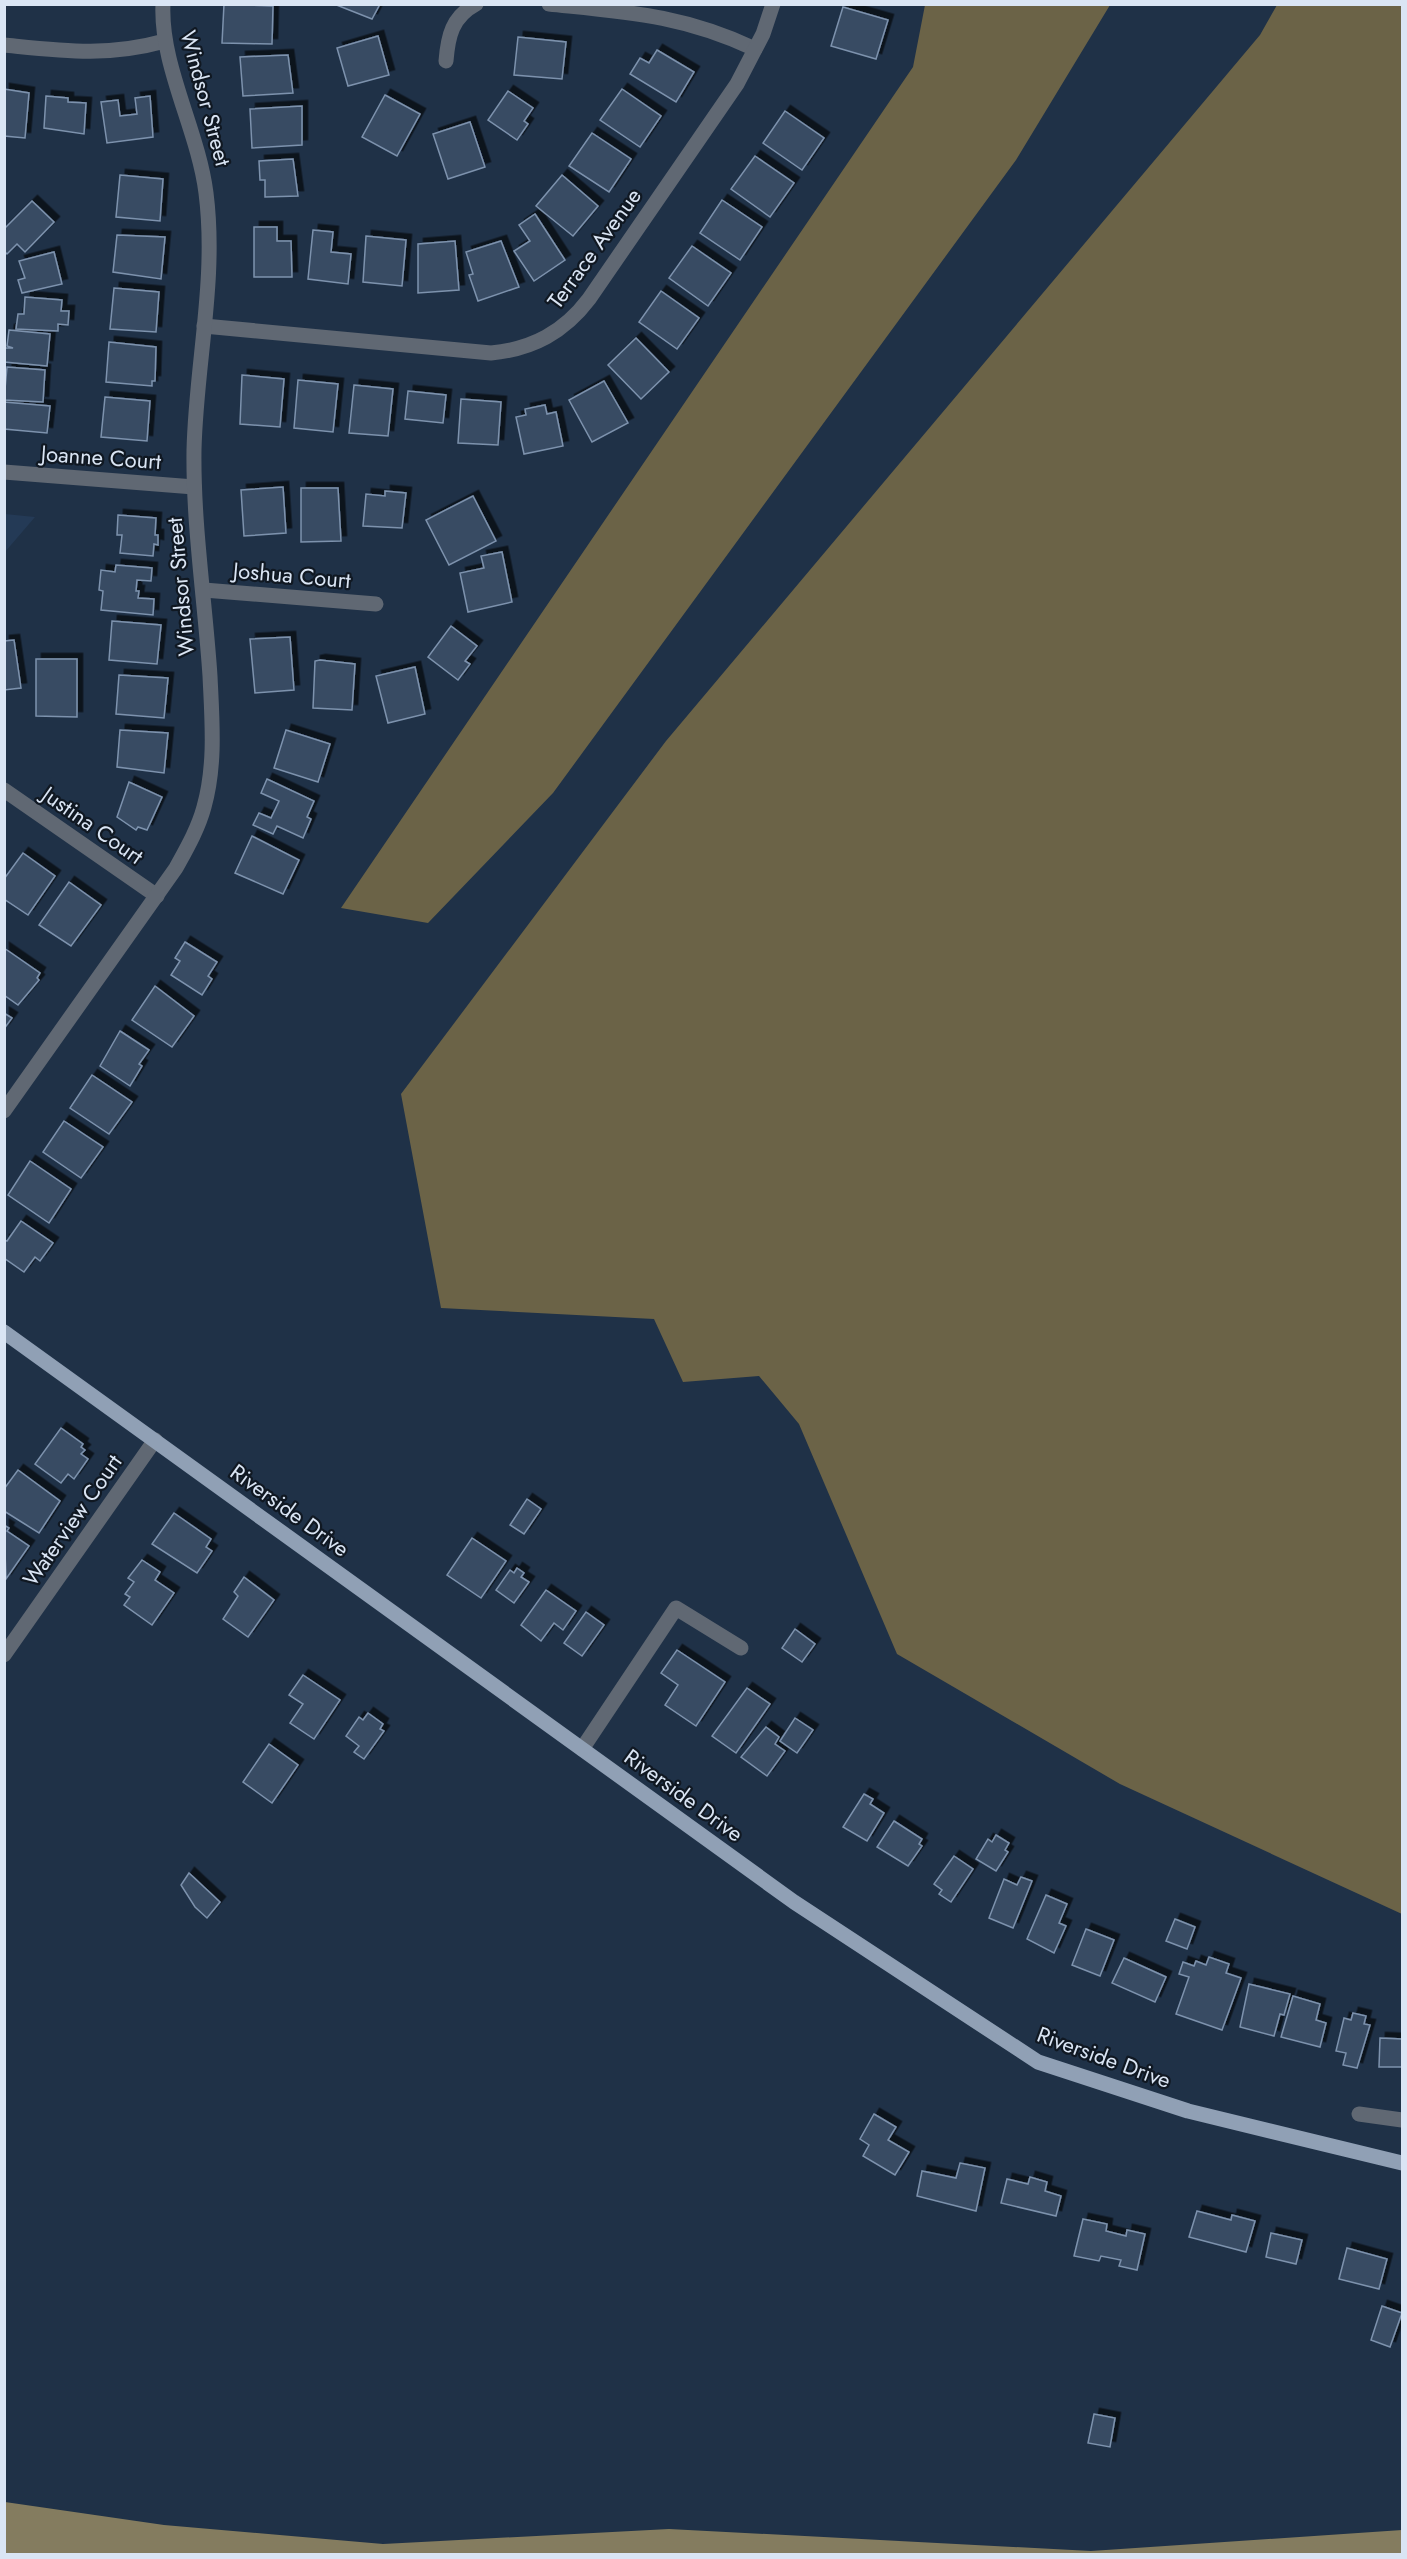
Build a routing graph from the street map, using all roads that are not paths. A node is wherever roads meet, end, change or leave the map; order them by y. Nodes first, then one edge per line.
1 (163, 4) edge
2 (476, 4) edge
3 (549, 4) edge
4 (773, 4) edge
5 (165, 40) junction
6 (4, 45) edge
7 (755, 49) junction
8 (446, 61) dead end
9 (204, 326) junction
10 (4, 472) edge
11 (194, 487) junction
12 (204, 590) junction
13 (376, 604) dead end
14 (4, 790) edge
15 (157, 896) junction
16 (4, 1111) edge
17 (4, 1332) edge
18 (155, 1440) junction
19 (741, 1648) dead end
20 (4, 1655) edge
21 (582, 1749) junction
22 (1359, 2114) dead end
23 (1402, 2120) edge
24 (1402, 2163) edge

1 - 5 street, Windsor Street
2 - 8 street
3 - 7 street
4 - 7 street, Terrace Avenue
5 - 6 street
5 - 9 street, Windsor Street
7 - 9 street, Terrace Avenue
9 - 11 street, Windsor Street
10 - 11 street, Joanne Court
11 - 12 street, Windsor Street
12 - 13 street, Joshua Court
12 - 15 street, Windsor Street
14 - 15 street, Justina Court
15 - 16 street, Windsor Street
17 - 18 main road, Riverside Drive
18 - 20 street, Waterview Court
18 - 21 main road, Riverside Drive
19 - 21 street
21 - 24 main road, Riverside Drive
22 - 23 street

